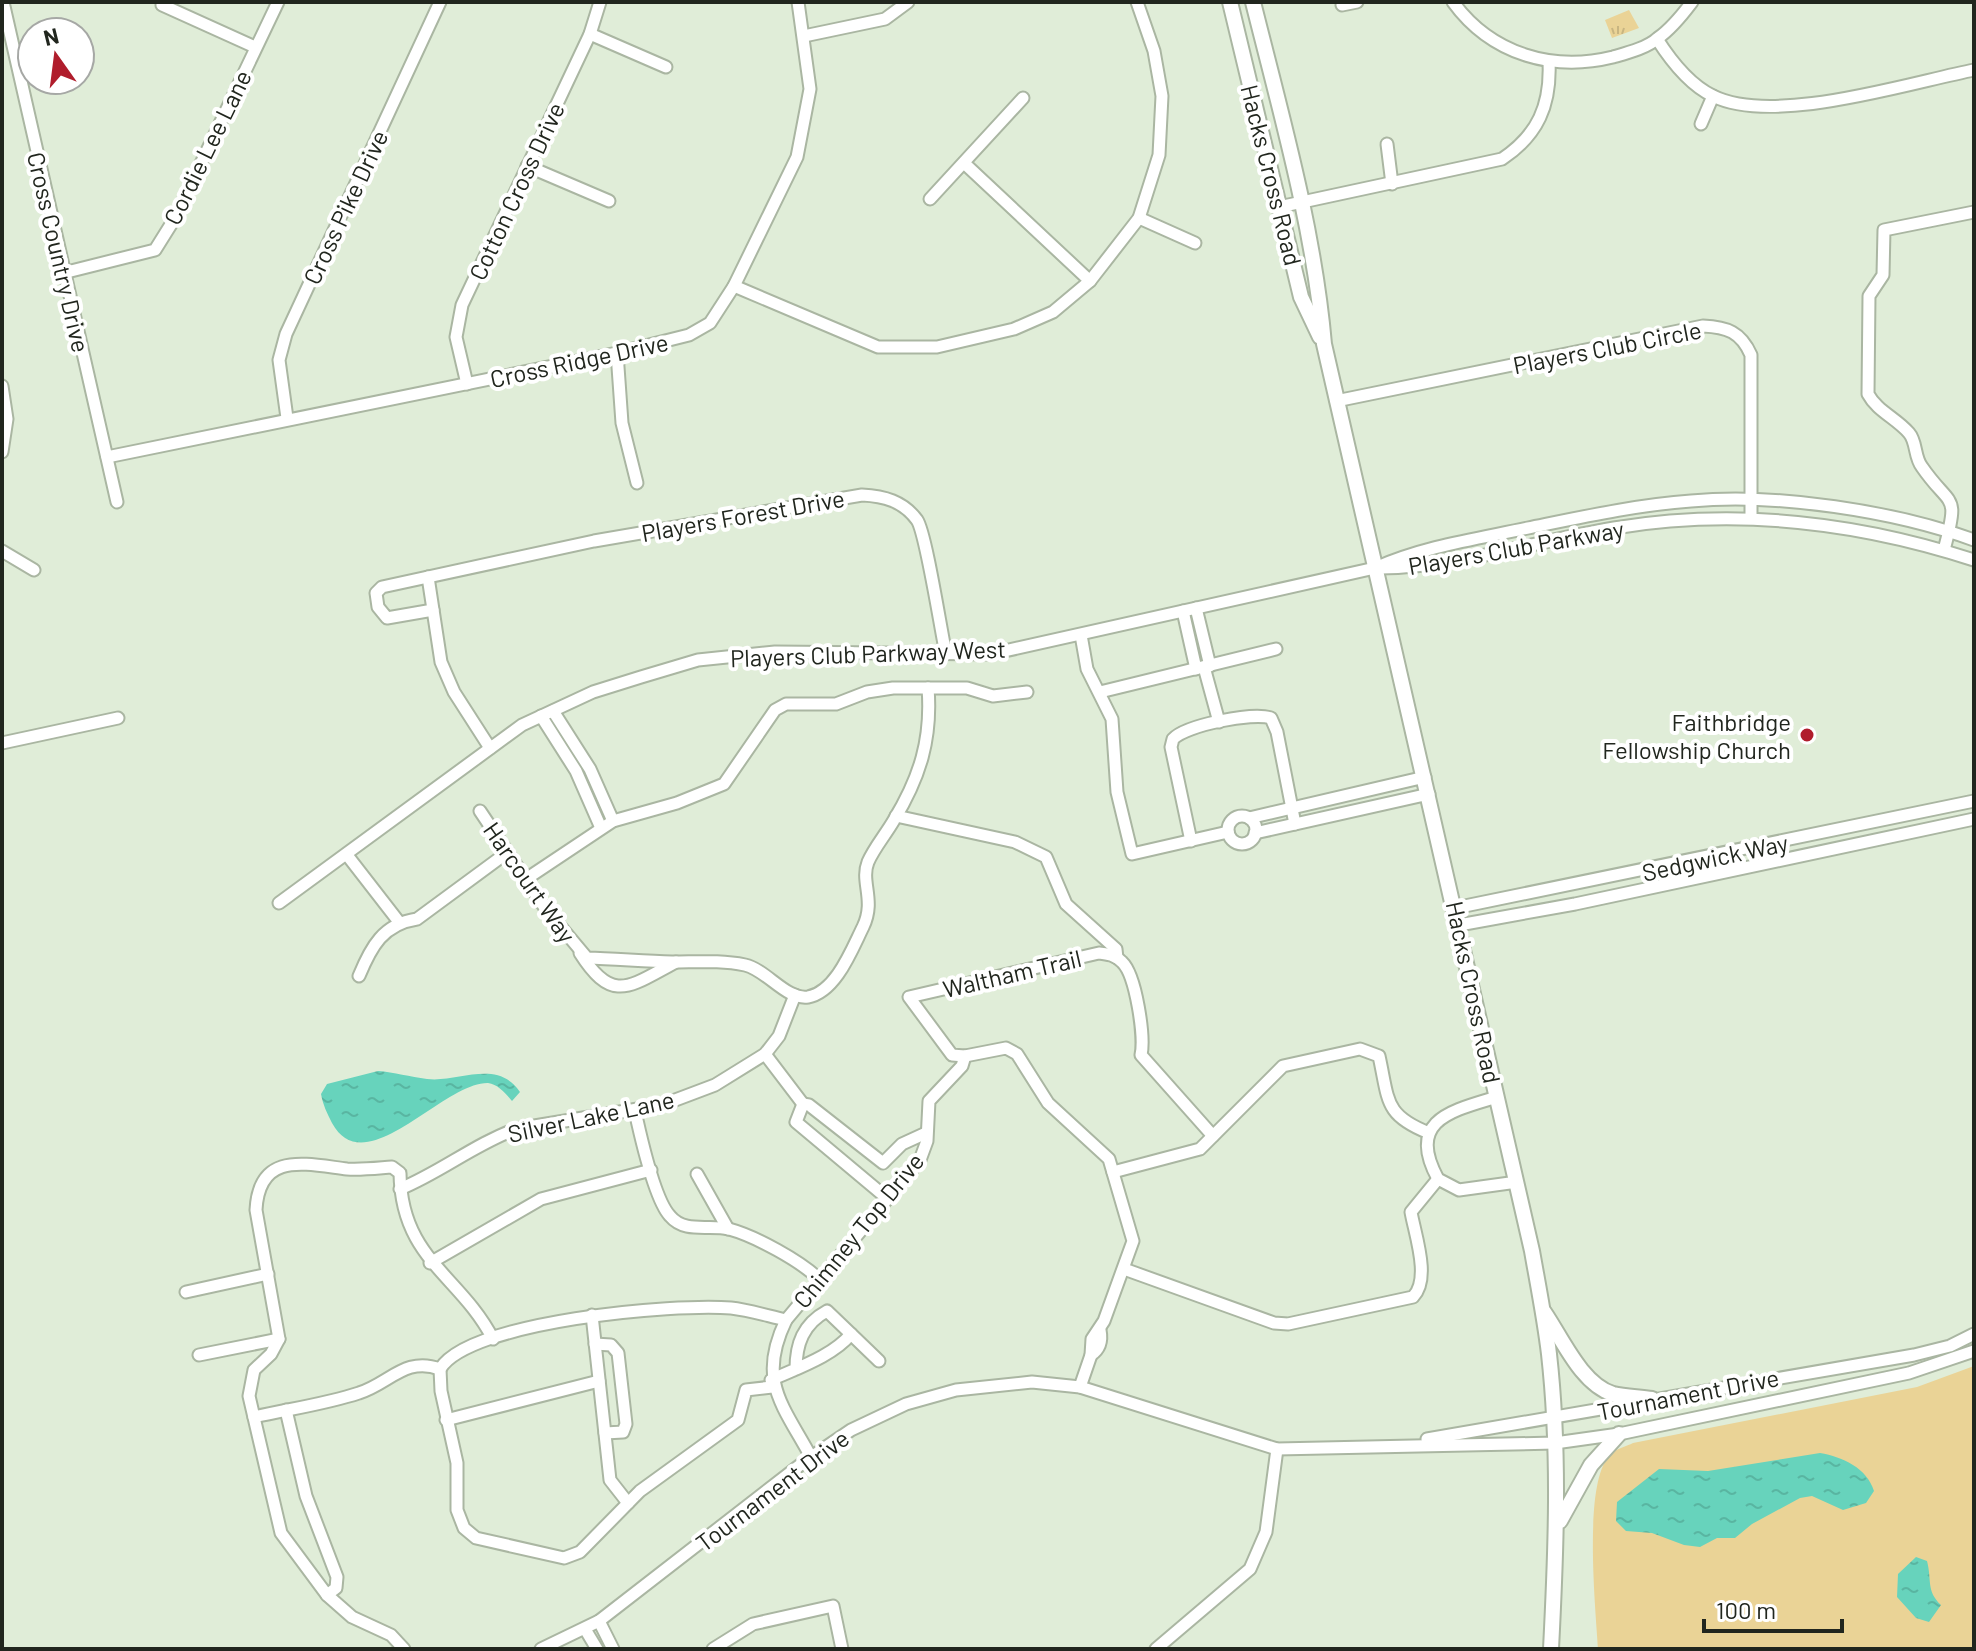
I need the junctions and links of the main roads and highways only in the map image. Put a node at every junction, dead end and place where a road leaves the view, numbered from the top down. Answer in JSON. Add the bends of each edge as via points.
{"nodes":[{"id":1,"x":1230,"y":2,"type":"edge"},
{"id":2,"x":1253,"y":2,"type":"edge"},
{"id":3,"x":1324,"y":344,"type":"junction"},
{"id":4,"x":1542,"y":1308,"type":"junction"},
{"id":5,"x":1652,"y":1399,"type":"road end"},
{"id":6,"x":1619,"y":1434,"type":"road end"},
{"id":7,"x":1557,"y":1529,"type":"junction"},
{"id":8,"x":1551,"y":1649,"type":"edge"}],
"edges":[{"from":1,"to":3,"type":"main road","name":"Hacks Cross Road","via":[[1301,297]]},
{"from":2,"to":3,"type":"main road","name":"Hacks Cross Road","via":[[1301,203]]},
{"from":3,"to":4,"type":"main road","name":"Hacks Cross Road"},
{"from":4,"to":5,"type":"main road","via":[[1597,1386],[1613,1394]]},
{"from":4,"to":7,"type":"main road","name":"Hacks Cross Road","via":[[1554,1419]]},
{"from":6,"to":7,"type":"main road","via":[[1577,1486]]},
{"from":7,"to":8,"type":"main road","name":"Hacks Cross Road"}]}
